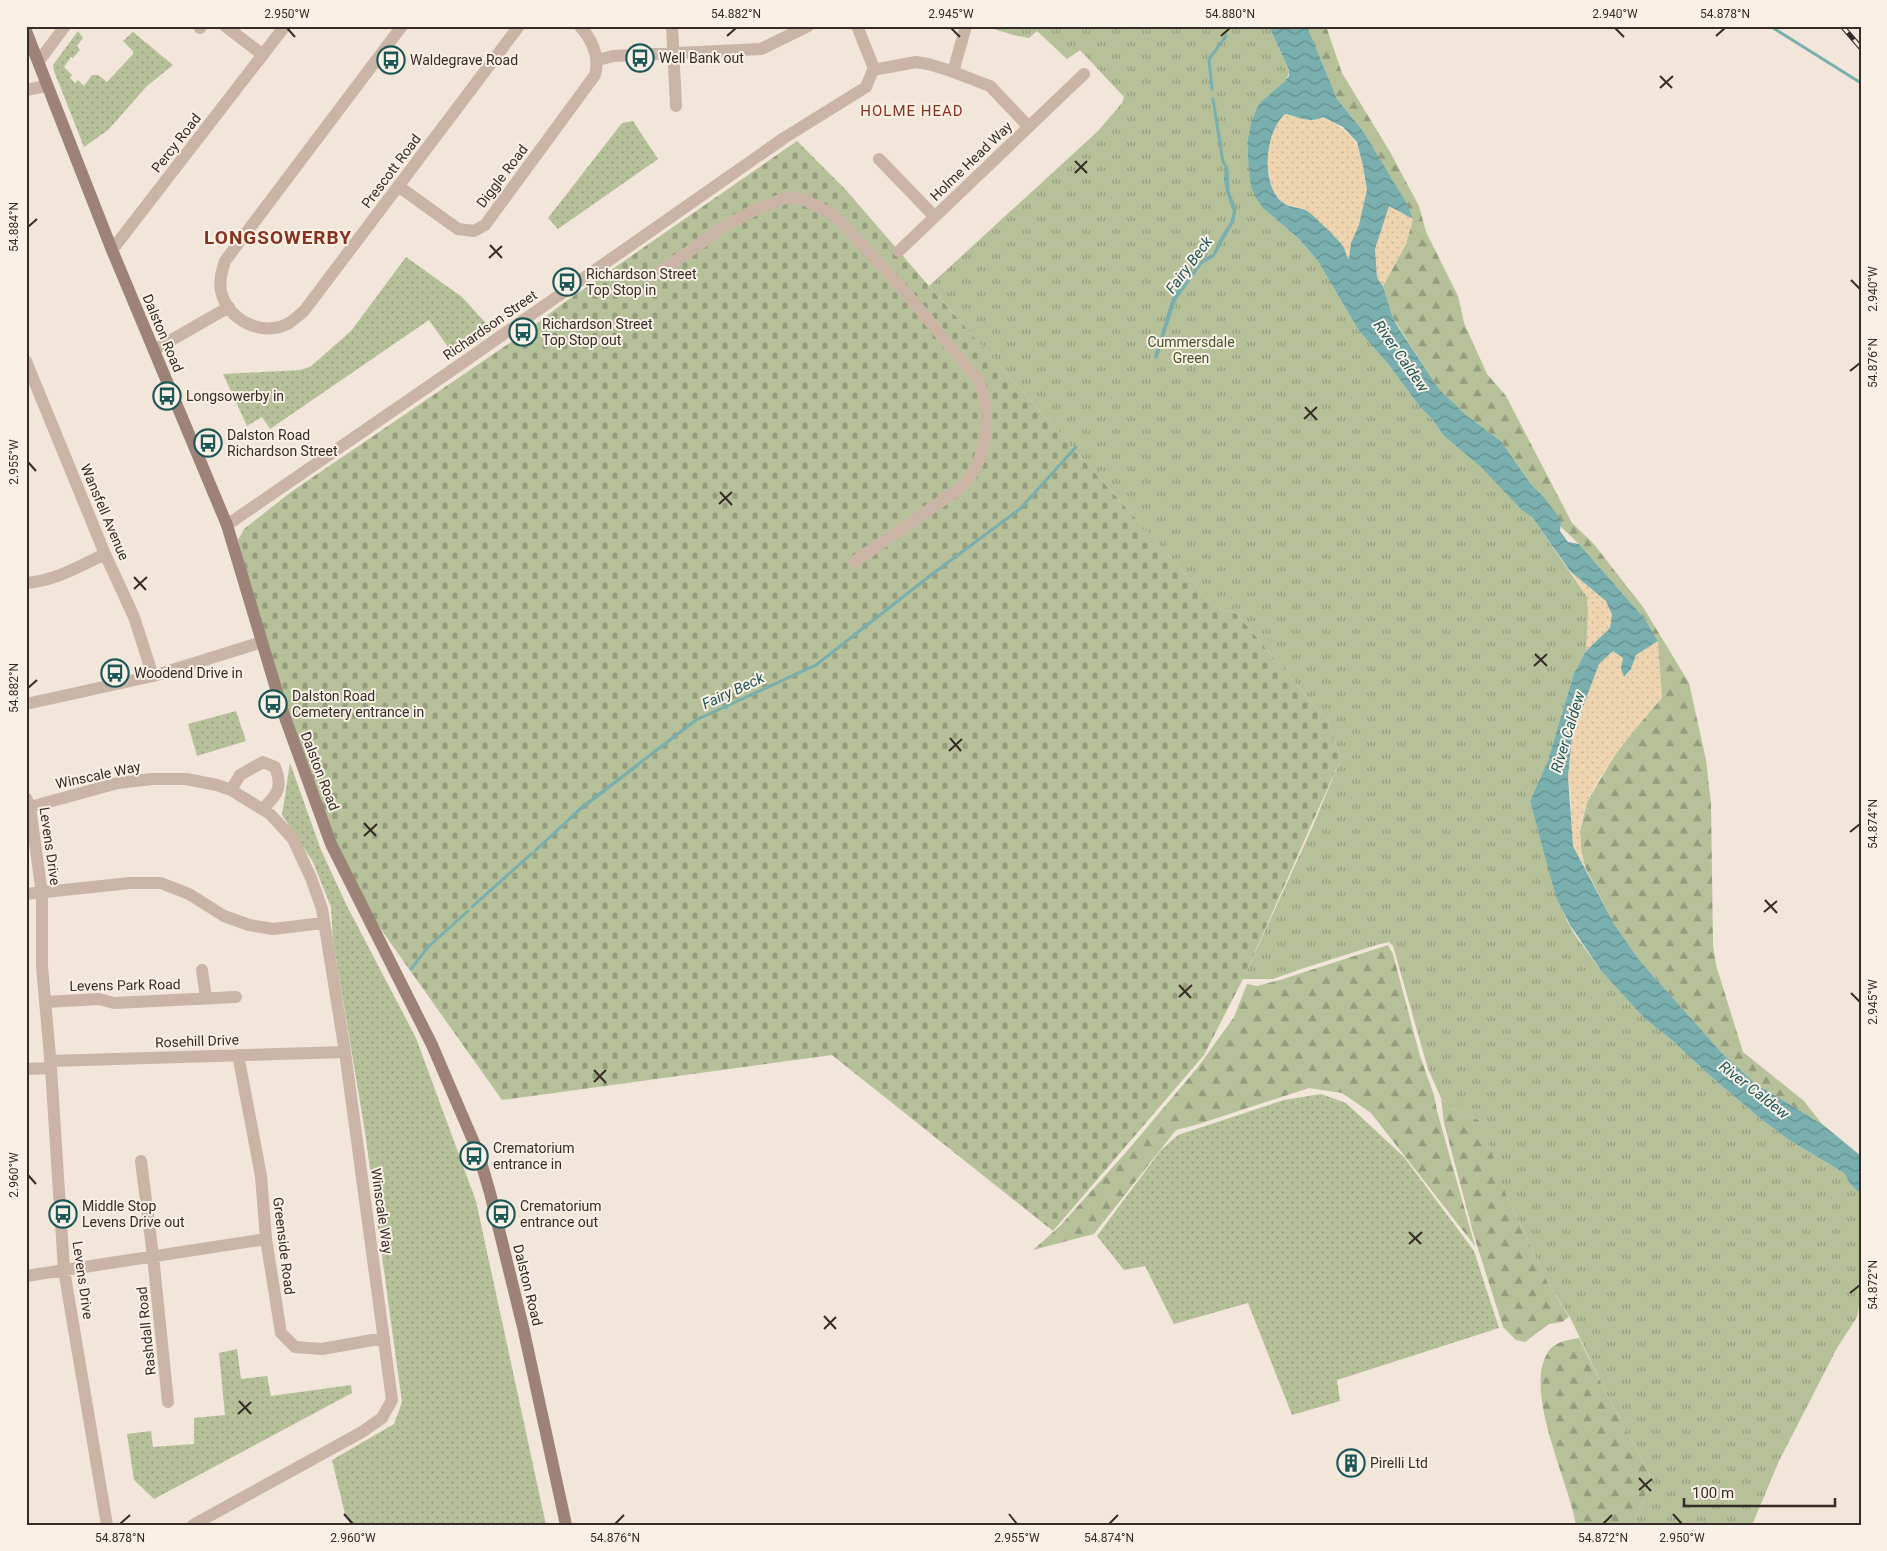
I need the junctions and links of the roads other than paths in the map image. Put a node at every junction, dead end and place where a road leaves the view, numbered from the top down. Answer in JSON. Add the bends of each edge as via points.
{"nodes":[{"id":1,"x":65,"y":26,"type":"edge"},
{"id":2,"x":225,"y":26,"type":"edge"},
{"id":3,"x":285,"y":26,"type":"edge"},
{"id":4,"x":402,"y":26,"type":"edge"},
{"id":5,"x":519,"y":26,"type":"edge"},
{"id":6,"x":580,"y":26,"type":"edge"},
{"id":7,"x":672,"y":26,"type":"edge"},
{"id":8,"x":808,"y":26,"type":"edge"},
{"id":9,"x":857,"y":26,"type":"edge"},
{"id":10,"x":966,"y":26,"type":"edge"},
{"id":11,"x":26,"y":31,"type":"edge"},
{"id":12,"x":672,"y":53,"type":"junction"},
{"id":13,"x":263,"y":55,"type":"junction"},
{"id":14,"x":598,"y":60,"type":"junction"},
{"id":15,"x":39,"y":61,"type":"junction"},
{"id":16,"x":873,"y":70,"type":"junction"},
{"id":17,"x":953,"y":72,"type":"junction"},
{"id":18,"x":1084,"y":74,"type":"dead end"},
{"id":19,"x":46,"y":86,"type":"junction"},
{"id":20,"x":26,"y":90,"type":"edge"},
{"id":21,"x":676,"y":106,"type":"dead end"},
{"id":22,"x":1029,"y":127,"type":"junction"},
{"id":23,"x":879,"y":159,"type":"dead end"},
{"id":24,"x":398,"y":186,"type":"junction"},
{"id":25,"x":935,"y":217,"type":"junction"},
{"id":26,"x":112,"y":250,"type":"junction"},
{"id":27,"x":899,"y":252,"type":"dead end"},
{"id":28,"x":654,"y":276,"type":"dead end"},
{"id":29,"x":228,"y":307,"type":"junction"},
{"id":30,"x":154,"y":350,"type":"junction"},
{"id":31,"x":26,"y":361,"type":"edge"},
{"id":32,"x":226,"y":525,"type":"junction"},
{"id":33,"x":105,"y":554,"type":"junction"},
{"id":34,"x":854,"y":562,"type":"dead end"},
{"id":35,"x":26,"y":583,"type":"edge"},
{"id":36,"x":262,"y":642,"type":"junction"},
{"id":37,"x":153,"y":676,"type":"junction"},
{"id":38,"x":26,"y":704,"type":"edge"},
{"id":39,"x":231,"y":790,"type":"junction"},
{"id":40,"x":28,"y":802,"type":"edge"},
{"id":41,"x":263,"y":809,"type":"junction"},
{"id":42,"x":26,"y":894,"type":"edge"},
{"id":43,"x":42,"y":894,"type":"junction"},
{"id":44,"x":323,"y":924,"type":"junction"},
{"id":45,"x":202,"y":970,"type":"dead end"},
{"id":46,"x":236,"y":997,"type":"dead end"},
{"id":47,"x":206,"y":998,"type":"junction"},
{"id":48,"x":45,"y":1002,"type":"junction"},
{"id":49,"x":345,"y":1052,"type":"junction"},
{"id":50,"x":238,"y":1055,"type":"junction"},
{"id":51,"x":50,"y":1064,"type":"junction"},
{"id":52,"x":26,"y":1069,"type":"edge"},
{"id":53,"x":141,"y":1161,"type":"dead end"},
{"id":54,"x":266,"y":1239,"type":"junction"},
{"id":55,"x":153,"y":1256,"type":"junction"},
{"id":56,"x":64,"y":1270,"type":"junction"},
{"id":57,"x":26,"y":1276,"type":"edge"},
{"id":58,"x":384,"y":1338,"type":"junction"},
{"id":59,"x":168,"y":1402,"type":"dead end"},
{"id":60,"x":202,"y":1523,"type":"edge"},
{"id":61,"x":108,"y":1525,"type":"edge"},
{"id":62,"x":566,"y":1525,"type":"edge"}],
"edges":[{"from":1,"to":15,"type":"street"},
{"from":2,"to":13,"type":"street"},
{"from":3,"to":13,"type":"street","name":"Percy Road"},
{"from":4,"to":29,"type":"street","via":[[229,254],[222,268],[221,283]]},
{"from":5,"to":24,"type":"street","name":"Prescott Road"},
{"from":6,"to":14,"type":"street"},
{"from":7,"to":12,"type":"street"},
{"from":8,"to":12,"type":"street","via":[[762,49]]},
{"from":9,"to":16,"type":"street"},
{"from":10,"to":17,"type":"street"},
{"from":11,"to":15,"type":"main road","name":"Dalston Road"},
{"from":12,"to":14,"type":"street","via":[[613,56]]},
{"from":12,"to":21,"type":"street"},
{"from":13,"to":26,"type":"street","name":"Percy Road"},
{"from":14,"to":24,"type":"street","name":"Diggle Road","via":[[595,75],[485,224],[474,231],[458,229]]},
{"from":15,"to":19,"type":"main road","name":"Dalston Road"},
{"from":16,"to":17,"type":"street","name":"Holme Head Way","via":[[916,62]]},
{"from":16,"to":32,"type":"street","name":"Richardson Street","via":[[866,87],[784,138]]},
{"from":17,"to":22,"type":"street","name":"Holme Head Way","via":[[990,86]]},
{"from":18,"to":22,"type":"street","name":"Holme Head Way"},
{"from":19,"to":20,"type":"street"},
{"from":19,"to":26,"type":"main road","name":"Dalston Road"},
{"from":22,"to":25,"type":"street","name":"Holme Head Way"},
{"from":23,"to":25,"type":"street","name":"Holme Head Way"},
{"from":24,"to":29,"type":"street","name":"Prescott Road","via":[[304,311],[288,324],[269,329],[252,327]]},
{"from":25,"to":27,"type":"street","name":"Holme Head Way"},
{"from":26,"to":30,"type":"main road","name":"Dalston Road"},
{"from":28,"to":34,"type":"street","via":[[728,224],[755,210],[788,197],[805,200],[830,213],[845,226],[979,381],[987,415],[985,435],[981,458],[968,480]]},
{"from":29,"to":30,"type":"street"},
{"from":30,"to":32,"type":"main road","name":"Dalston Road"},
{"from":31,"to":33,"type":"street","name":"Wansfell Avenue"},
{"from":32,"to":36,"type":"main road","name":"Dalston Road"},
{"from":33,"to":35,"type":"street","via":[[57,577]]},
{"from":33,"to":37,"type":"street","name":"Wansfell Avenue","via":[[134,617]]},
{"from":36,"to":37,"type":"street"},
{"from":36,"to":62,"type":"main road","name":"Dalston Road","via":[[291,737],[331,844],[432,1045],[478,1152],[525,1337]]},
{"from":37,"to":38,"type":"street"},
{"from":39,"to":40,"type":"street","name":"Winscale Way","via":[[186,779],[152,779]]},
{"from":39,"to":41,"type":"street","name":"Winscale Way"},
{"from":39,"to":41,"type":"street","via":[[240,775],[263,762],[275,767],[279,788]]},
{"from":40,"to":43,"type":"street","name":"Levens Drive"},
{"from":41,"to":44,"type":"street","name":"Winscale Way","via":[[293,839],[311,878],[322,910]]},
{"from":42,"to":43,"type":"street"},
{"from":43,"to":44,"type":"street","via":[[130,883],[161,883],[189,894],[224,916],[249,925],[273,929]]},
{"from":43,"to":48,"type":"street","name":"Levens Drive"},
{"from":44,"to":49,"type":"street","name":"Winscale Way"},
{"from":45,"to":47,"type":"street"},
{"from":46,"to":47,"type":"street","name":"Levens Park Road"},
{"from":47,"to":48,"type":"street","name":"Levens Park Road","via":[[114,1003],[98,999]]},
{"from":48,"to":51,"type":"street","name":"Levens Drive"},
{"from":49,"to":50,"type":"street","name":"Rosehill Drive"},
{"from":49,"to":58,"type":"street","name":"Winscale Way"},
{"from":50,"to":51,"type":"street","name":"Rosehill Drive"},
{"from":50,"to":54,"type":"street","name":"Greenside Road","via":[[261,1176]]},
{"from":51,"to":52,"type":"street","name":"Rosehill Drive"},
{"from":51,"to":56,"type":"street","name":"Levens Drive"},
{"from":53,"to":55,"type":"street","name":"Rashdall Road"},
{"from":54,"to":55,"type":"street"},
{"from":54,"to":58,"type":"street","name":"Greenside Road","via":[[281,1333],[295,1347],[322,1349]]},
{"from":55,"to":56,"type":"street"},
{"from":55,"to":59,"type":"street","name":"Rashdall Road"},
{"from":56,"to":57,"type":"street"},
{"from":56,"to":61,"type":"street","name":"Levens Drive"},
{"from":58,"to":60,"type":"street","name":"Winscale Way","via":[[392,1400],[382,1418]]}]}
